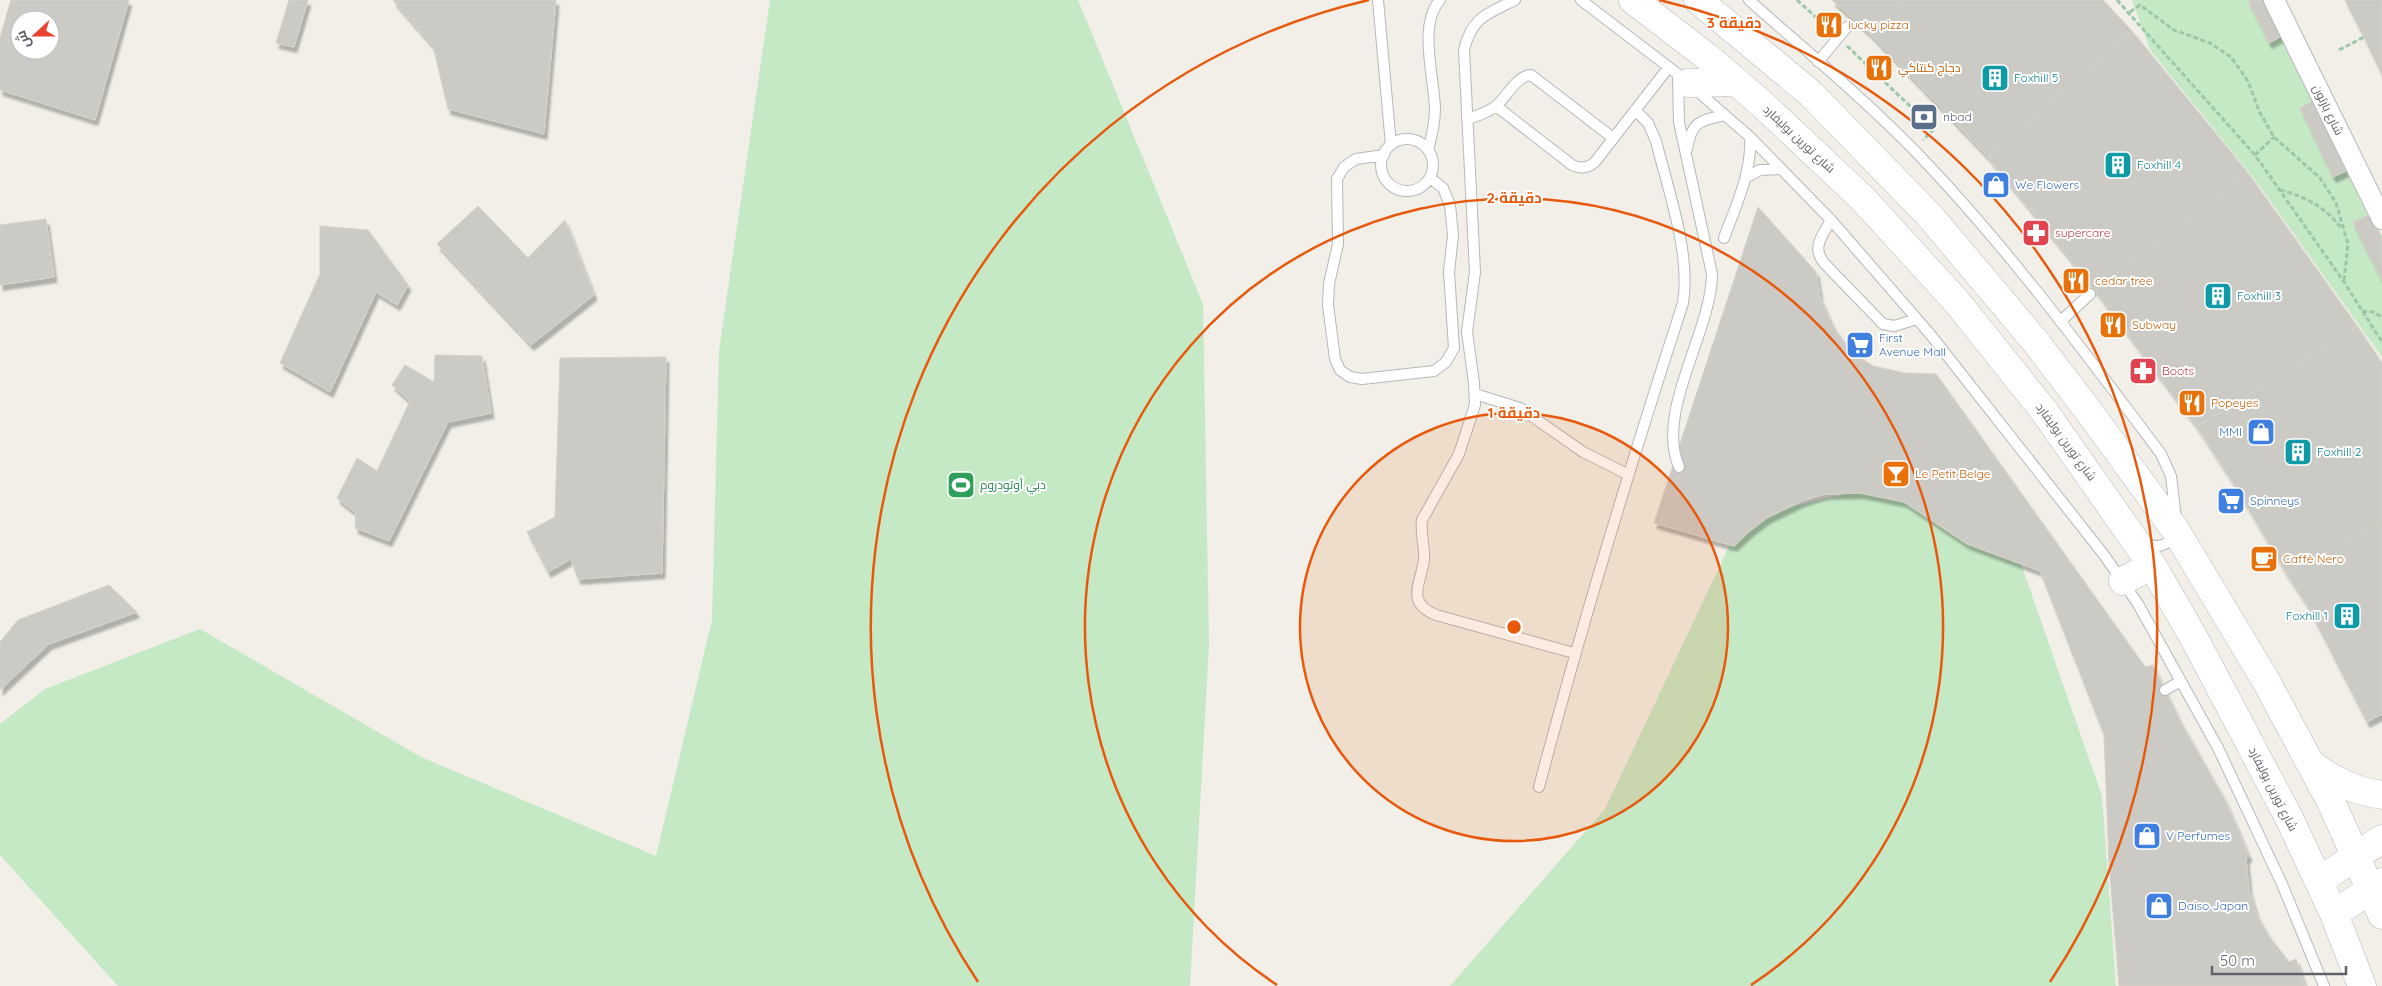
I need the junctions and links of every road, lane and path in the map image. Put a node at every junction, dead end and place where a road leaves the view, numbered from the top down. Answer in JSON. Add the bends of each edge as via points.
{"nodes":[{"id":1,"x":1378,"y":0,"type":"edge"},
{"id":2,"x":1440,"y":0,"type":"edge"},
{"id":3,"x":1515,"y":0,"type":"edge"},
{"id":4,"x":1581,"y":0,"type":"edge"},
{"id":5,"x":1633,"y":0,"type":"edge"},
{"id":6,"x":1698,"y":0,"type":"edge"},
{"id":7,"x":1749,"y":0,"type":"edge"},
{"id":8,"x":1796,"y":0,"type":"edge"},
{"id":9,"x":2117,"y":0,"type":"edge"},
{"id":10,"x":2274,"y":0,"type":"edge"},
{"id":11,"x":2130,"y":12,"type":"junction"},
{"id":12,"x":1848,"y":27,"type":"dead end"},
{"id":13,"x":1839,"y":37,"type":"junction"},
{"id":14,"x":2364,"y":37,"type":"dead end"},
{"id":15,"x":2339,"y":50,"type":"dead end"},
{"id":16,"x":1706,"y":56,"type":"junction"},
{"id":17,"x":1818,"y":62,"type":"junction"},
{"id":18,"x":1678,"y":75,"type":"junction"},
{"id":19,"x":1736,"y":82,"type":"junction"},
{"id":20,"x":1810,"y":93,"type":"junction"},
{"id":21,"x":1496,"y":106,"type":"junction"},
{"id":22,"x":1635,"y":110,"type":"junction"},
{"id":23,"x":1725,"y":115,"type":"junction"},
{"id":24,"x":1467,"y":119,"type":"junction"},
{"id":25,"x":1750,"y":137,"type":"junction"},
{"id":26,"x":2274,"y":137,"type":"junction"},
{"id":27,"x":1613,"y":138,"type":"junction"},
{"id":28,"x":1392,"y":145,"type":"junction"},
{"id":29,"x":1428,"y":150,"type":"junction"},
{"id":30,"x":1913,"y":150,"type":"junction"},
{"id":31,"x":1686,"y":152,"type":"junction"},
{"id":32,"x":1384,"y":155,"type":"junction"},
{"id":33,"x":2255,"y":155,"type":"junction"},
{"id":34,"x":1781,"y":169,"type":"junction"},
{"id":35,"x":1747,"y":177,"type":"junction"},
{"id":36,"x":1430,"y":178,"type":"junction"},
{"id":37,"x":2279,"y":190,"type":"junction"},
{"id":38,"x":2376,"y":194,"type":"edge"},
{"id":39,"x":2382,"y":219,"type":"edge"},
{"id":40,"x":1831,"y":220,"type":"junction"},
{"id":41,"x":2344,"y":232,"type":"junction"},
{"id":42,"x":1724,"y":238,"type":"dead end"},
{"id":43,"x":2344,"y":282,"type":"junction"},
{"id":44,"x":2090,"y":294,"type":"dead end"},
{"id":45,"x":2362,"y":311,"type":"junction"},
{"id":46,"x":2382,"y":317,"type":"edge"},
{"id":47,"x":1917,"y":319,"type":"junction"},
{"id":48,"x":2062,"y":322,"type":"junction"},
{"id":49,"x":2382,"y":342,"type":"edge"},
{"id":50,"x":1475,"y":394,"type":"junction"},
{"id":51,"x":1679,"y":468,"type":"dead end"},
{"id":52,"x":1627,"y":474,"type":"junction"},
{"id":53,"x":2124,"y":525,"type":"junction"},
{"id":54,"x":2176,"y":531,"type":"junction"},
{"id":55,"x":2152,"y":565,"type":"junction"},
{"id":56,"x":2123,"y":581,"type":"junction"},
{"id":57,"x":1574,"y":653,"type":"junction"},
{"id":58,"x":2181,"y":681,"type":"junction"},
{"id":59,"x":2165,"y":690,"type":"dead end"},
{"id":60,"x":2309,"y":763,"type":"junction"},
{"id":61,"x":1539,"y":787,"type":"dead end"},
{"id":62,"x":2382,"y":795,"type":"edge"},
{"id":63,"x":2382,"y":839,"type":"edge"},
{"id":64,"x":2356,"y":856,"type":"junction"},
{"id":65,"x":2319,"y":881,"type":"junction"},
{"id":66,"x":2377,"y":886,"type":"edge"},
{"id":67,"x":2334,"y":914,"type":"junction"},
{"id":68,"x":2382,"y":915,"type":"edge"},
{"id":69,"x":2324,"y":986,"type":"edge"},
{"id":70,"x":2362,"y":986,"type":"edge"}],
"edges":[{"from":1,"to":28,"type":"lane"},
{"from":2,"to":29,"type":"lane","via":[[1428,23],[1435,109]]},
{"from":3,"to":24,"type":"lane","via":[[1480,17],[1467,39],[1463,62]]},
{"from":4,"to":18,"type":"lane"},
{"from":5,"to":16,"type":"main road","name":"شارع تورين بوليفارد"},
{"from":6,"to":20,"type":"main road"},
{"from":7,"to":17,"type":"lane"},
{"from":8,"to":13,"type":"path"},
{"from":9,"to":11,"type":"path"},
{"from":10,"to":38,"type":"street","name":"شارع بارتون"},
{"from":11,"to":26,"type":"path","via":[[2140,5],[2174,30],[2210,43],[2231,57],[2248,81],[2258,111]]},
{"from":11,"to":33,"type":"path"},
{"from":12,"to":13,"type":"lane"},
{"from":13,"to":17,"type":"lane"},
{"from":13,"to":30,"type":"path","via":[[1934,129]]},
{"from":14,"to":15,"type":"path"},
{"from":16,"to":19,"type":"main road","name":"شارع تورين بوليفارد"},
{"from":16,"to":20,"type":"main road","via":[[1727,55],[1737,60],[1798,114],[1808,112]]},
{"from":17,"to":30,"type":"lane"},
{"from":18,"to":19,"type":"main road"},
{"from":18,"to":22,"type":"lane"},
{"from":18,"to":23,"type":"lane"},
{"from":18,"to":31,"type":"lane","via":[[1678,106]]},
{"from":19,"to":53,"type":"main road","name":"شارع تورين بوليفارد","via":[[1863,199],[1926,266],[2044,411]]},
{"from":20,"to":54,"type":"main road","via":[[1929,215],[1974,268],[2054,364]]},
{"from":21,"to":24,"type":"lane"},
{"from":21,"to":27,"type":"lane","via":[[1577,167],[1591,165]]},
{"from":21,"to":27,"type":"lane","via":[[1524,76],[1531,75]]},
{"from":22,"to":27,"type":"lane"},
{"from":22,"to":52,"type":"lane","via":[[1648,123],[1656,141],[1686,275],[1682,303]]},
{"from":23,"to":25,"type":"lane"},
{"from":23,"to":31,"type":"lane","via":[[1694,126]]},
{"from":24,"to":50,"type":"lane","via":[[1476,282],[1467,332]]},
{"from":25,"to":34,"type":"lane"},
{"from":25,"to":35,"type":"lane"},
{"from":26,"to":33,"type":"path"},
{"from":26,"to":41,"type":"path","via":[[2320,178],[2336,203]]},
{"from":28,"to":29,"type":"lane","via":[[1404,139],[1424,145]]},
{"from":28,"to":32,"type":"lane"},
{"from":29,"to":36,"type":"lane","via":[[1433,164]]},
{"from":30,"to":48,"type":"lane","via":[[2009,256]]},
{"from":31,"to":51,"type":"lane","via":[[1710,261],[1712,286],[1674,420],[1672,444]]},
{"from":32,"to":36,"type":"lane","via":[[1384,176],[1393,186],[1413,190]]},
{"from":32,"to":36,"type":"lane","via":[[1365,156],[1350,162],[1337,179],[1338,244],[1328,305],[1335,358],[1340,370],[1350,377],[1362,379],[1434,371],[1446,362],[1454,348],[1449,272],[1453,235],[1450,204],[1443,188]]},
{"from":33,"to":37,"type":"path"},
{"from":34,"to":35,"type":"lane","via":[[1767,168]]},
{"from":34,"to":40,"type":"lane"},
{"from":35,"to":42,"type":"lane"},
{"from":37,"to":41,"type":"path","via":[[2315,202]]},
{"from":37,"to":43,"type":"path"},
{"from":38,"to":39,"type":"street","name":"شارع بارتون"},
{"from":40,"to":47,"type":"lane"},
{"from":40,"to":47,"type":"lane","via":[[1817,248],[1824,263],[1883,324],[1894,326]]},
{"from":41,"to":43,"type":"path","via":[[2348,244]]},
{"from":43,"to":45,"type":"path"},
{"from":44,"to":48,"type":"lane"},
{"from":45,"to":46,"type":"path"},
{"from":45,"to":49,"type":"path"},
{"from":47,"to":56,"type":"lane"},
{"from":48,"to":54,"type":"lane","via":[[2161,454],[2171,476]]},
{"from":50,"to":52,"type":"lane","via":[[1520,408],[1582,452]]},
{"from":50,"to":57,"type":"lane","via":[[1473,415],[1459,454],[1422,520],[1424,558],[1416,587],[1418,601],[1428,612],[1436,615]]},
{"from":52,"to":57,"type":"lane"},
{"from":53,"to":54,"type":"lane","via":[[2156,547],[2169,542]]},
{"from":53,"to":55,"type":"main road","name":"شارع تورين بوليفارد"},
{"from":54,"to":60,"type":"main road","via":[[2266,681]]},
{"from":55,"to":56,"type":"main road"},
{"from":55,"to":65,"type":"main road","name":"شارع تورين بوليفارد","via":[[2290,818]]},
{"from":56,"to":58,"type":"lane"},
{"from":57,"to":61,"type":"lane"},
{"from":58,"to":59,"type":"lane"},
{"from":58,"to":69,"type":"lane","via":[[2255,824]]},
{"from":60,"to":62,"type":"main road","via":[[2339,783]]},
{"from":60,"to":64,"type":"main road"},
{"from":63,"to":64,"type":"main road"},
{"from":64,"to":65,"type":"main road"},
{"from":64,"to":66,"type":"main road"},
{"from":65,"to":67,"type":"main road","name":"شارع تورين بوليفارد"},
{"from":66,"to":67,"type":"main road"},
{"from":66,"to":68,"type":"main road"},
{"from":67,"to":70,"type":"main road","name":"شارع تورين بوليفارد"}]}
